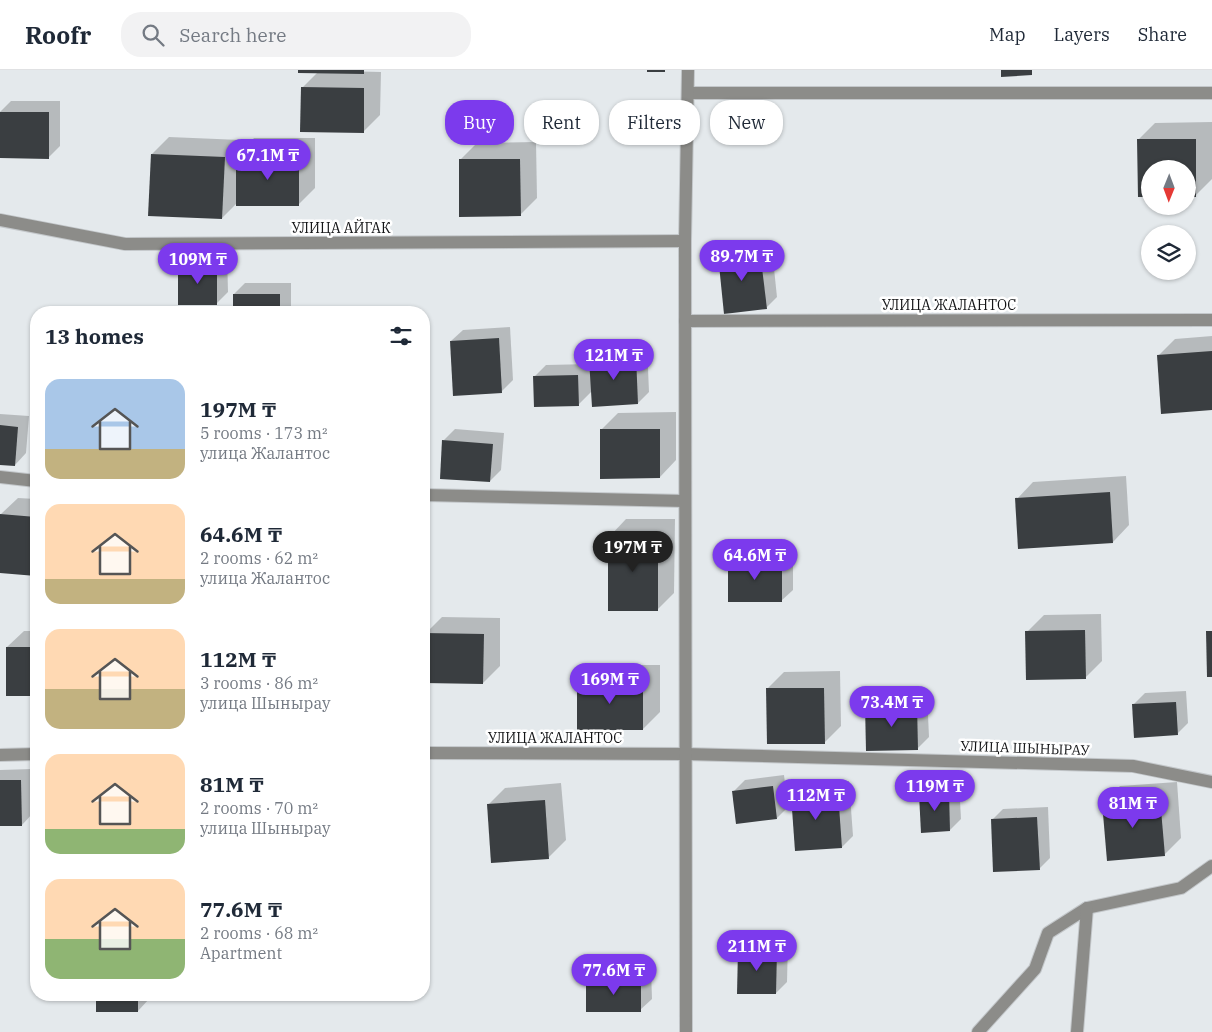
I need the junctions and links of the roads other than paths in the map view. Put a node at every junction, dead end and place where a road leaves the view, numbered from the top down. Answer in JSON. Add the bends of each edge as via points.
{"nodes":[{"id":1,"x":688,"y":70,"type":"edge"},
{"id":2,"x":688,"y":93,"type":"junction"},
{"id":3,"x":1212,"y":93,"type":"edge"},
{"id":4,"x":0,"y":220,"type":"edge"},
{"id":5,"x":685,"y":241,"type":"junction"},
{"id":6,"x":1212,"y":320,"type":"edge"},
{"id":7,"x":685,"y":321,"type":"junction"},
{"id":8,"x":0,"y":477,"type":"edge"},
{"id":9,"x":30,"y":480,"type":"edge"},
{"id":10,"x":430,"y":495,"type":"edge"},
{"id":11,"x":685,"y":501,"type":"junction"},
{"id":12,"x":430,"y":753,"type":"edge"},
{"id":13,"x":0,"y":754,"type":"edge"},
{"id":14,"x":30,"y":754,"type":"edge"},
{"id":15,"x":686,"y":754,"type":"junction"},
{"id":16,"x":1212,"y":782,"type":"edge"},
{"id":17,"x":1212,"y":866,"type":"edge"},
{"id":18,"x":1087,"y":908,"type":"junction"},
{"id":19,"x":686,"y":1032,"type":"edge"},
{"id":20,"x":978,"y":1032,"type":"edge"},
{"id":21,"x":1077,"y":1032,"type":"edge"}],
"edges":[{"from":1,"to":2,"type":"street"},
{"from":2,"to":3,"type":"street"},
{"from":2,"to":5,"type":"street"},
{"from":4,"to":5,"type":"street","name":"УЛИЦА АЙГАК","via":[[125,244]]},
{"from":5,"to":7,"type":"street"},
{"from":6,"to":7,"type":"street","name":"УЛИЦА ЖАЛАНТОС"},
{"from":7,"to":11,"type":"street"},
{"from":8,"to":9,"type":"street"},
{"from":10,"to":11,"type":"street"},
{"from":11,"to":15,"type":"street"},
{"from":12,"to":15,"type":"street","name":"УЛИЦА ЖАЛАНТОС"},
{"from":13,"to":14,"type":"street"},
{"from":15,"to":16,"type":"street","name":"УЛИЦА ШЫНЫРАУ","via":[[1133,766]]},
{"from":15,"to":19,"type":"street"},
{"from":17,"to":18,"type":"street","via":[[1181,888]]},
{"from":18,"to":20,"type":"street","via":[[1048,933],[1035,969]]},
{"from":18,"to":21,"type":"street"}]}
